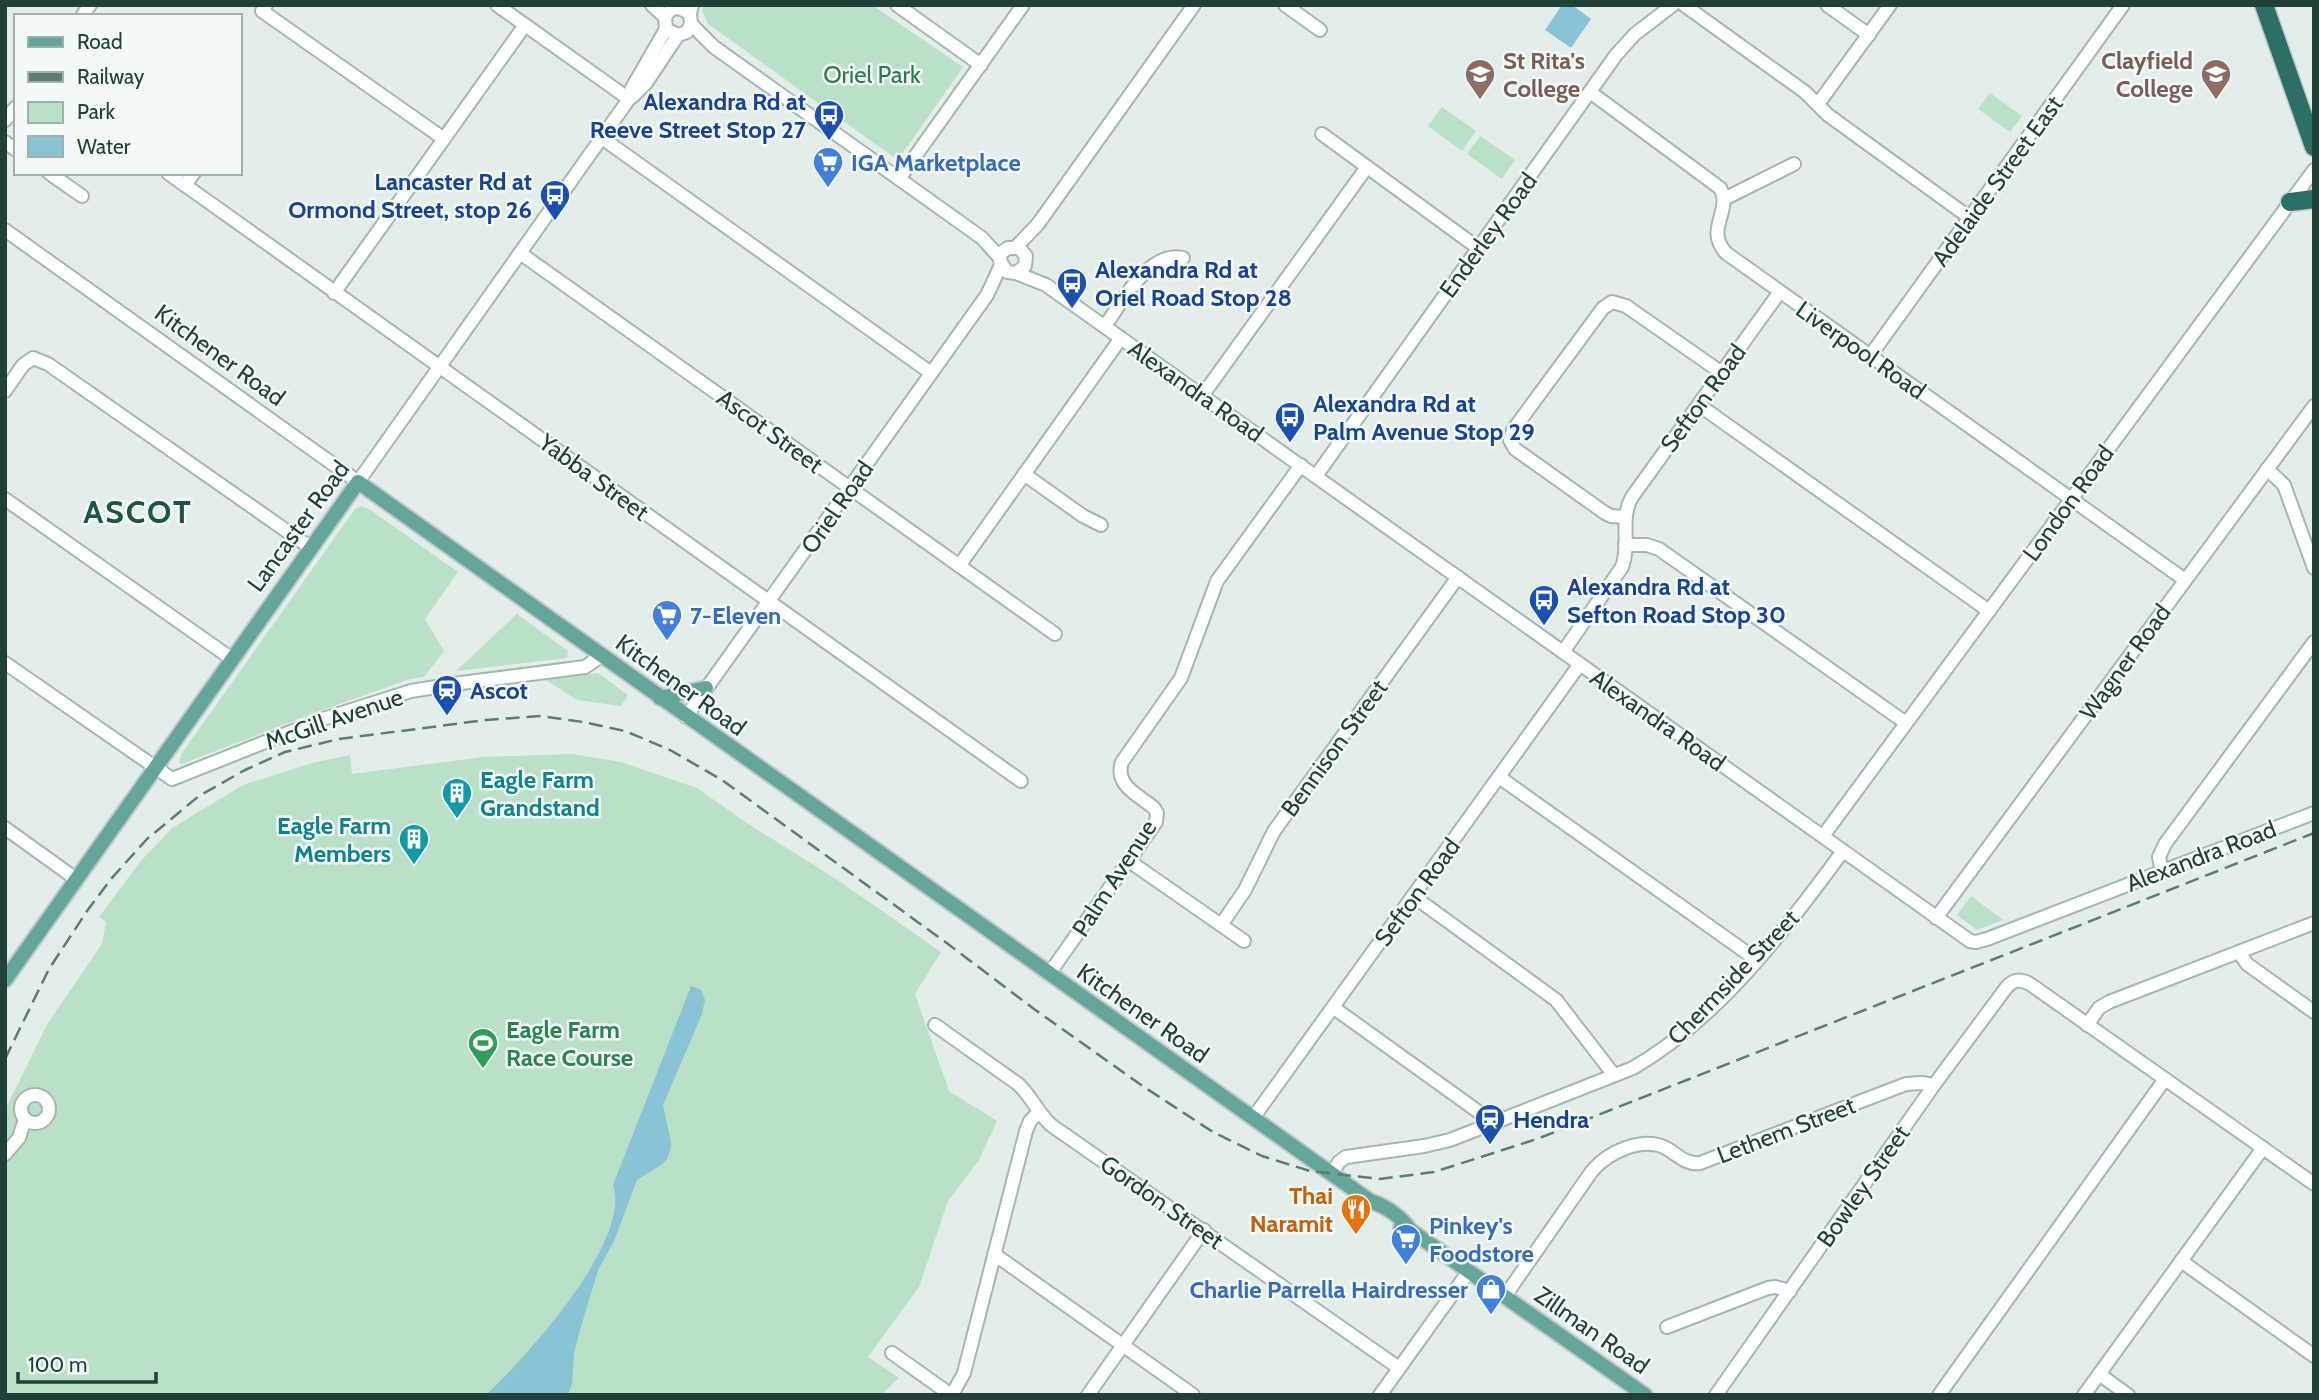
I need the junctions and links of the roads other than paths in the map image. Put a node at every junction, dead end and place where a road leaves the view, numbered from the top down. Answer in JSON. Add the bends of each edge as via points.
{"nodes":[{"id":1,"x":266,"y":5,"type":"edge"},
{"id":2,"x":652,"y":5,"type":"edge"},
{"id":3,"x":897,"y":5,"type":"edge"},
{"id":4,"x":1023,"y":5,"type":"edge"},
{"id":5,"x":1194,"y":5,"type":"edge"},
{"id":6,"x":1285,"y":5,"type":"edge"},
{"id":7,"x":1673,"y":5,"type":"edge"},
{"id":8,"x":1684,"y":5,"type":"edge"},
{"id":9,"x":1827,"y":5,"type":"edge"},
{"id":10,"x":1890,"y":5,"type":"edge"},
{"id":11,"x":2123,"y":5,"type":"edge"},
{"id":12,"x":2264,"y":5,"type":"edge"},
{"id":13,"x":503,"y":7,"type":"edge"},
{"id":14,"x":678,"y":17,"type":"edge"},
{"id":15,"x":525,"y":24,"type":"junction"},
{"id":16,"x":1320,"y":30,"type":"dead end"},
{"id":17,"x":1869,"y":35,"type":"junction"},
{"id":18,"x":981,"y":65,"type":"junction"},
{"id":19,"x":1590,"y":92,"type":"junction"},
{"id":20,"x":629,"y":99,"type":"junction"},
{"id":21,"x":1818,"y":104,"type":"junction"},
{"id":22,"x":1322,"y":134,"type":"dead end"},
{"id":23,"x":602,"y":138,"type":"junction"},
{"id":24,"x":444,"y":139,"type":"junction"},
{"id":25,"x":2314,"y":147,"type":"edge"},
{"id":26,"x":1794,"y":164,"type":"dead end"},
{"id":27,"x":1367,"y":167,"type":"junction"},
{"id":28,"x":2314,"y":170,"type":"edge"},
{"id":29,"x":52,"y":175,"type":"edge"},
{"id":30,"x":171,"y":175,"type":"edge"},
{"id":31,"x":192,"y":175,"type":"edge"},
{"id":32,"x":899,"y":179,"type":"junction"},
{"id":33,"x":185,"y":185,"type":"junction"},
{"id":34,"x":82,"y":196,"type":"dead end"},
{"id":35,"x":2314,"y":199,"type":"edge"},
{"id":36,"x":1724,"y":200,"type":"junction"},
{"id":37,"x":2290,"y":202,"type":"junction"},
{"id":38,"x":1970,"y":218,"type":"junction"},
{"id":39,"x":1038,"y":224,"type":"junction"},
{"id":40,"x":5,"y":230,"type":"edge"},
{"id":41,"x":1478,"y":248,"type":"junction"},
{"id":42,"x":520,"y":253,"type":"junction"},
{"id":43,"x":1183,"y":258,"type":"dead end"},
{"id":44,"x":1026,"y":259,"type":"junction"},
{"id":45,"x":1009,"y":260,"type":"junction"},
{"id":46,"x":1046,"y":285,"type":"junction"},
{"id":47,"x":334,"y":293,"type":"junction"},
{"id":48,"x":1779,"y":293,"type":"junction"},
{"id":49,"x":1105,"y":326,"type":"junction"},
{"id":50,"x":1121,"y":338,"type":"junction"},
{"id":51,"x":1870,"y":356,"type":"junction"},
{"id":52,"x":439,"y":367,"type":"junction"},
{"id":53,"x":931,"y":373,"type":"junction"},
{"id":54,"x":1722,"y":373,"type":"junction"},
{"id":55,"x":5,"y":391,"type":"edge"},
{"id":56,"x":1202,"y":396,"type":"junction"},
{"id":57,"x":1699,"y":405,"type":"junction"},
{"id":58,"x":2314,"y":406,"type":"edge"},
{"id":59,"x":1301,"y":466,"type":"junction"},
{"id":60,"x":2267,"y":469,"type":"junction"},
{"id":61,"x":1024,"y":474,"type":"junction"},
{"id":62,"x":1316,"y":476,"type":"junction"},
{"id":63,"x":358,"y":482,"type":"junction"},
{"id":64,"x":850,"y":488,"type":"junction"},
{"id":65,"x":5,"y":499,"type":"edge"},
{"id":66,"x":2071,"y":499,"type":"junction"},
{"id":67,"x":1624,"y":517,"type":"junction"},
{"id":68,"x":1101,"y":524,"type":"dead end"},
{"id":69,"x":1625,"y":545,"type":"junction"},
{"id":70,"x":311,"y":548,"type":"junction"},
{"id":71,"x":959,"y":566,"type":"junction"},
{"id":72,"x":2314,"y":568,"type":"edge"},
{"id":73,"x":1458,"y":577,"type":"junction"},
{"id":74,"x":2185,"y":580,"type":"junction"},
{"id":75,"x":769,"y":602,"type":"junction"},
{"id":76,"x":1989,"y":611,"type":"junction"},
{"id":77,"x":1055,"y":634,"type":"dead end"},
{"id":78,"x":2314,"y":642,"type":"edge"},
{"id":79,"x":1563,"y":652,"type":"junction"},
{"id":80,"x":601,"y":656,"type":"junction"},
{"id":81,"x":232,"y":659,"type":"junction"},
{"id":82,"x":5,"y":663,"type":"edge"},
{"id":83,"x":1580,"y":664,"type":"junction"},
{"id":84,"x":706,"y":688,"type":"junction"},
{"id":85,"x":660,"y":698,"type":"junction"},
{"id":86,"x":686,"y":717,"type":"junction"},
{"id":87,"x":1906,"y":723,"type":"junction"},
{"id":88,"x":154,"y":768,"type":"junction"},
{"id":89,"x":1499,"y":777,"type":"junction"},
{"id":90,"x":1021,"y":781,"type":"dead end"},
{"id":91,"x":2314,"y":813,"type":"edge"},
{"id":92,"x":5,"y":828,"type":"edge"},
{"id":93,"x":1823,"y":836,"type":"junction"},
{"id":94,"x":1843,"y":851,"type":"junction"},
{"id":95,"x":1129,"y":861,"type":"junction"},
{"id":96,"x":2162,"y":872,"type":"junction"},
{"id":97,"x":76,"y":879,"type":"junction"},
{"id":98,"x":1413,"y":896,"type":"junction"},
{"id":99,"x":1936,"y":918,"type":"junction"},
{"id":100,"x":2314,"y":923,"type":"edge"},
{"id":101,"x":1221,"y":925,"type":"junction"},
{"id":102,"x":1244,"y":942,"type":"dead end"},
{"id":103,"x":2239,"y":952,"type":"junction"},
{"id":104,"x":1757,"y":960,"type":"junction"},
{"id":105,"x":1049,"y":975,"type":"junction"},
{"id":106,"x":5,"y":980,"type":"edge"},
{"id":107,"x":1334,"y":1008,"type":"junction"},
{"id":108,"x":2314,"y":1012,"type":"edge"},
{"id":109,"x":935,"y":1025,"type":"dead end"},
{"id":110,"x":2088,"y":1025,"type":"junction"},
{"id":111,"x":1614,"y":1076,"type":"junction"},
{"id":112,"x":2165,"y":1079,"type":"junction"},
{"id":113,"x":1934,"y":1085,"type":"junction"},
{"id":114,"x":1039,"y":1112,"type":"junction"},
{"id":115,"x":1253,"y":1118,"type":"junction"},
{"id":116,"x":31,"y":1121,"type":"dead end"},
{"id":117,"x":1494,"y":1123,"type":"junction"},
{"id":118,"x":2263,"y":1148,"type":"junction"},
{"id":119,"x":5,"y":1154,"type":"edge"},
{"id":120,"x":1332,"y":1174,"type":"junction"},
{"id":121,"x":2314,"y":1184,"type":"edge"},
{"id":122,"x":1204,"y":1230,"type":"junction"},
{"id":123,"x":993,"y":1254,"type":"junction"},
{"id":124,"x":2181,"y":1261,"type":"junction"},
{"id":125,"x":1469,"y":1271,"type":"junction"},
{"id":126,"x":1790,"y":1291,"type":"junction"},
{"id":127,"x":1505,"y":1296,"type":"junction"},
{"id":128,"x":1667,"y":1327,"type":"dead end"},
{"id":129,"x":1123,"y":1345,"type":"junction"},
{"id":130,"x":892,"y":1353,"type":"dead end"},
{"id":131,"x":2314,"y":1356,"type":"edge"},
{"id":132,"x":1399,"y":1368,"type":"junction"},
{"id":133,"x":2099,"y":1374,"type":"junction"},
{"id":134,"x":952,"y":1395,"type":"edge"},
{"id":135,"x":1088,"y":1395,"type":"edge"},
{"id":136,"x":1194,"y":1395,"type":"edge"},
{"id":137,"x":1380,"y":1395,"type":"edge"},
{"id":138,"x":1645,"y":1395,"type":"edge"},
{"id":139,"x":1716,"y":1395,"type":"edge"},
{"id":140,"x":1939,"y":1395,"type":"edge"},
{"id":141,"x":2084,"y":1395,"type":"edge"},
{"id":142,"x":2128,"y":1395,"type":"edge"}],
"edges":[{"from":1,"to":24,"type":"street","via":[[262,11]]},
{"from":2,"to":14,"type":"street","name":"Alexandra Road"},
{"from":3,"to":18,"type":"street"},
{"from":4,"to":18,"type":"street"},
{"from":5,"to":39,"type":"street","name":"Oriel Road"},
{"from":6,"to":16,"type":"street"},
{"from":7,"to":19,"type":"street","name":"Enderley Road","via":[[1626,43]]},
{"from":8,"to":21,"type":"street"},
{"from":9,"to":17,"type":"street"},
{"from":10,"to":17,"type":"street"},
{"from":11,"to":38,"type":"street","name":"Adelaide Street East"},
{"from":12,"to":25,"type":"highway"},
{"from":13,"to":15,"type":"street"},
{"from":14,"to":20,"type":"street","name":"Lancaster Road"},
{"from":14,"to":32,"type":"street","name":"Alexandra Road"},
{"from":15,"to":20,"type":"street"},
{"from":15,"to":24,"type":"street"},
{"from":17,"to":21,"type":"street"},
{"from":18,"to":32,"type":"street"},
{"from":19,"to":36,"type":"street","via":[[1714,183]]},
{"from":19,"to":41,"type":"street","name":"Enderley Road"},
{"from":20,"to":23,"type":"street","name":"Lancaster Road"},
{"from":21,"to":38,"type":"street"},
{"from":22,"to":27,"type":"street"},
{"from":23,"to":42,"type":"street","name":"Lancaster Road"},
{"from":23,"to":53,"type":"street"},
{"from":24,"to":47,"type":"street"},
{"from":26,"to":36,"type":"street"},
{"from":27,"to":41,"type":"street"},
{"from":27,"to":56,"type":"street"},
{"from":28,"to":37,"type":"street","name":"London Road"},
{"from":29,"to":34,"type":"street"},
{"from":30,"to":33,"type":"street","name":"Yabba Street"},
{"from":31,"to":33,"type":"street"},
{"from":32,"to":45,"type":"street","name":"Alexandra Road"},
{"from":33,"to":47,"type":"street","name":"Yabba Street"},
{"from":35,"to":37,"type":"highway"},
{"from":36,"to":48,"type":"street","name":"Liverpool Road","via":[[1716,230],[1720,247]]},
{"from":37,"to":66,"type":"street","name":"London Road"},
{"from":38,"to":51,"type":"street","name":"Adelaide Street East"},
{"from":39,"to":44,"type":"street","name":"Oriel Road"},
{"from":39,"to":45,"type":"street","name":"Oriel Road"},
{"from":40,"to":63,"type":"street","name":"Kitchener Road"},
{"from":41,"to":62,"type":"street","name":"Enderley Road"},
{"from":42,"to":52,"type":"street","name":"Lancaster Road"},
{"from":42,"to":64,"type":"street","name":"Ascot Street"},
{"from":43,"to":49,"type":"street","via":[[1172,257],[1145,270]]},
{"from":44,"to":45,"type":"street","name":"Alexandra Road","via":[[1022,250]]},
{"from":44,"to":45,"type":"street","via":[[1023,269]]},
{"from":44,"to":46,"type":"street","name":"Alexandra Road"},
{"from":45,"to":46,"type":"street","name":"Alexandra Road"},
{"from":45,"to":53,"type":"street","name":"Oriel Road"},
{"from":46,"to":49,"type":"street","name":"Alexandra Road"},
{"from":47,"to":52,"type":"street","name":"Yabba Street"},
{"from":48,"to":51,"type":"street","name":"Liverpool Road"},
{"from":48,"to":54,"type":"street","name":"Sefton Road"},
{"from":49,"to":50,"type":"street","name":"Alexandra Road"},
{"from":50,"to":56,"type":"street","name":"Alexandra Road"},
{"from":50,"to":61,"type":"street"},
{"from":51,"to":66,"type":"street","name":"Liverpool Road"},
{"from":52,"to":63,"type":"street","name":"Lancaster Road"},
{"from":52,"to":75,"type":"street","name":"Yabba Street"},
{"from":53,"to":64,"type":"street","name":"Oriel Road"},
{"from":54,"to":57,"type":"street","name":"Sefton Road"},
{"from":54,"to":67,"type":"street","via":[[1626,306],[1612,302],[1513,430],[1510,440],[1515,449],[1605,513]]},
{"from":55,"to":70,"type":"street","via":[[23,365],[33,358],[41,360]]},
{"from":56,"to":59,"type":"street","name":"Alexandra Road"},
{"from":57,"to":67,"type":"street","name":"Sefton Road","via":[[1632,497]]},
{"from":57,"to":76,"type":"street"},
{"from":58,"to":60,"type":"street","name":"Wagner Road"},
{"from":59,"to":62,"type":"street","name":"Alexandra Road"},
{"from":59,"to":95,"type":"street","name":"Palm Avenue","via":[[1217,581],[1181,678],[1122,762],[1123,783],[1157,813]]},
{"from":60,"to":72,"type":"street","via":[[2284,485]]},
{"from":60,"to":74,"type":"street","name":"Wagner Road"},
{"from":61,"to":68,"type":"street"},
{"from":61,"to":71,"type":"street"},
{"from":62,"to":73,"type":"street","name":"Alexandra Road"},
{"from":63,"to":70,"type":"main road","name":"Lancaster Road"},
{"from":63,"to":80,"type":"main road","name":"Kitchener Road"},
{"from":64,"to":71,"type":"street","name":"Ascot Street"},
{"from":64,"to":75,"type":"street","name":"Oriel Road"},
{"from":65,"to":81,"type":"street"},
{"from":66,"to":74,"type":"street","name":"Liverpool Road"},
{"from":66,"to":76,"type":"street","name":"London Road"},
{"from":67,"to":69,"type":"street","name":"Sefton Road"},
{"from":69,"to":79,"type":"street","name":"Sefton Road","via":[[1622,567]]},
{"from":69,"to":87,"type":"street","via":[[1659,549]]},
{"from":70,"to":81,"type":"main road","name":"Lancaster Road"},
{"from":71,"to":77,"type":"street","name":"Ascot Street"},
{"from":73,"to":79,"type":"street","name":"Alexandra Road"},
{"from":73,"to":101,"type":"street","name":"Bennison Street","via":[[1274,831],[1245,890]]},
{"from":74,"to":99,"type":"street","name":"Wagner Road"},
{"from":75,"to":84,"type":"street","name":"Oriel Road"},
{"from":75,"to":90,"type":"street","name":"Yabba Street"},
{"from":76,"to":87,"type":"street","name":"London Road"},
{"from":78,"to":96,"type":"street","via":[[2165,844],[2159,857]]},
{"from":79,"to":83,"type":"street","name":"Alexandra Road"},
{"from":80,"to":85,"type":"main road","name":"Kitchener Road"},
{"from":80,"to":88,"type":"street","name":"McGill Avenue","via":[[585,667],[411,691],[323,719],[172,779]]},
{"from":81,"to":88,"type":"main road","name":"Lancaster Road"},
{"from":82,"to":88,"type":"street","name":"McGill Avenue"},
{"from":83,"to":89,"type":"street","name":"Sefton Road"},
{"from":83,"to":93,"type":"street","name":"Alexandra Road"},
{"from":84,"to":85,"type":"main road"},
{"from":84,"to":86,"type":"street","name":"Oriel Road"},
{"from":85,"to":86,"type":"main road","name":"Kitchener Road"},
{"from":86,"to":105,"type":"main road","name":"Kitchener Road"},
{"from":87,"to":93,"type":"street","name":"London Road"},
{"from":88,"to":97,"type":"main road","name":"Lancaster Road"},
{"from":89,"to":98,"type":"street","name":"Sefton Road"},
{"from":89,"to":104,"type":"street"},
{"from":91,"to":96,"type":"street","name":"Alexandra Road"},
{"from":92,"to":97,"type":"street"},
{"from":93,"to":94,"type":"street","name":"Alexandra Road"},
{"from":94,"to":99,"type":"street","name":"Alexandra Road"},
{"from":94,"to":104,"type":"street","name":"Chermside Street"},
{"from":95,"to":101,"type":"street"},
{"from":95,"to":105,"type":"street","name":"Palm Avenue"},
{"from":96,"to":99,"type":"street","name":"Alexandra Road","via":[[1976,942]]},
{"from":97,"to":106,"type":"main road","name":"Lancaster Road"},
{"from":98,"to":107,"type":"street","name":"Sefton Road"},
{"from":98,"to":111,"type":"street","via":[[1556,1000]]},
{"from":100,"to":103,"type":"street"},
{"from":101,"to":102,"type":"street"},
{"from":103,"to":108,"type":"street","via":[[2247,964]]},
{"from":103,"to":110,"type":"street","via":[[2109,1002]]},
{"from":104,"to":111,"type":"street","name":"Chermside Street","via":[[1677,1038]]},
{"from":105,"to":115,"type":"main road","name":"Kitchener Road"},
{"from":107,"to":115,"type":"street","name":"Sefton Road"},
{"from":107,"to":117,"type":"street"},
{"from":109,"to":114,"type":"street","name":"Gordon Street","via":[[1018,1084]]},
{"from":110,"to":112,"type":"street"},
{"from":110,"to":113,"type":"street","name":"Bowley Street","via":[[2030,984],[2015,980]]},
{"from":111,"to":117,"type":"street","name":"Chermside Street"},
{"from":112,"to":118,"type":"street"},
{"from":112,"to":140,"type":"street"},
{"from":113,"to":126,"type":"street","name":"Bowley Street"},
{"from":113,"to":127,"type":"street","name":"Lethem Street","via":[[1906,1084],[1700,1163],[1689,1163],[1650,1143],[1613,1154],[1592,1171]]},
{"from":114,"to":122,"type":"street","name":"Gordon Street","via":[[1051,1125]]},
{"from":114,"to":123,"type":"street","via":[[1026,1131]]},
{"from":115,"to":120,"type":"main road","name":"Kitchener Road"},
{"from":116,"to":119,"type":"street"},
{"from":117,"to":120,"type":"street","name":"Chermside Street","via":[[1438,1144],[1346,1157]]},
{"from":118,"to":121,"type":"street"},
{"from":118,"to":124,"type":"street"},
{"from":120,"to":125,"type":"main road","name":"Zillman Road","via":[[1399,1227]]},
{"from":122,"to":129,"type":"street"},
{"from":122,"to":132,"type":"street","name":"Gordon Street"},
{"from":123,"to":129,"type":"street"},
{"from":123,"to":134,"type":"street","via":[[964,1373]]},
{"from":124,"to":131,"type":"street"},
{"from":124,"to":133,"type":"street"},
{"from":125,"to":127,"type":"main road","name":"Zillman Road"},
{"from":125,"to":132,"type":"street"},
{"from":126,"to":128,"type":"street","via":[[1768,1288]]},
{"from":126,"to":139,"type":"street","name":"Bowley Street"},
{"from":127,"to":138,"type":"main road","name":"Zillman Road"},
{"from":129,"to":135,"type":"street"},
{"from":129,"to":136,"type":"street"},
{"from":130,"to":134,"type":"street"},
{"from":132,"to":137,"type":"street"},
{"from":133,"to":141,"type":"street"},
{"from":133,"to":142,"type":"street"}]}
